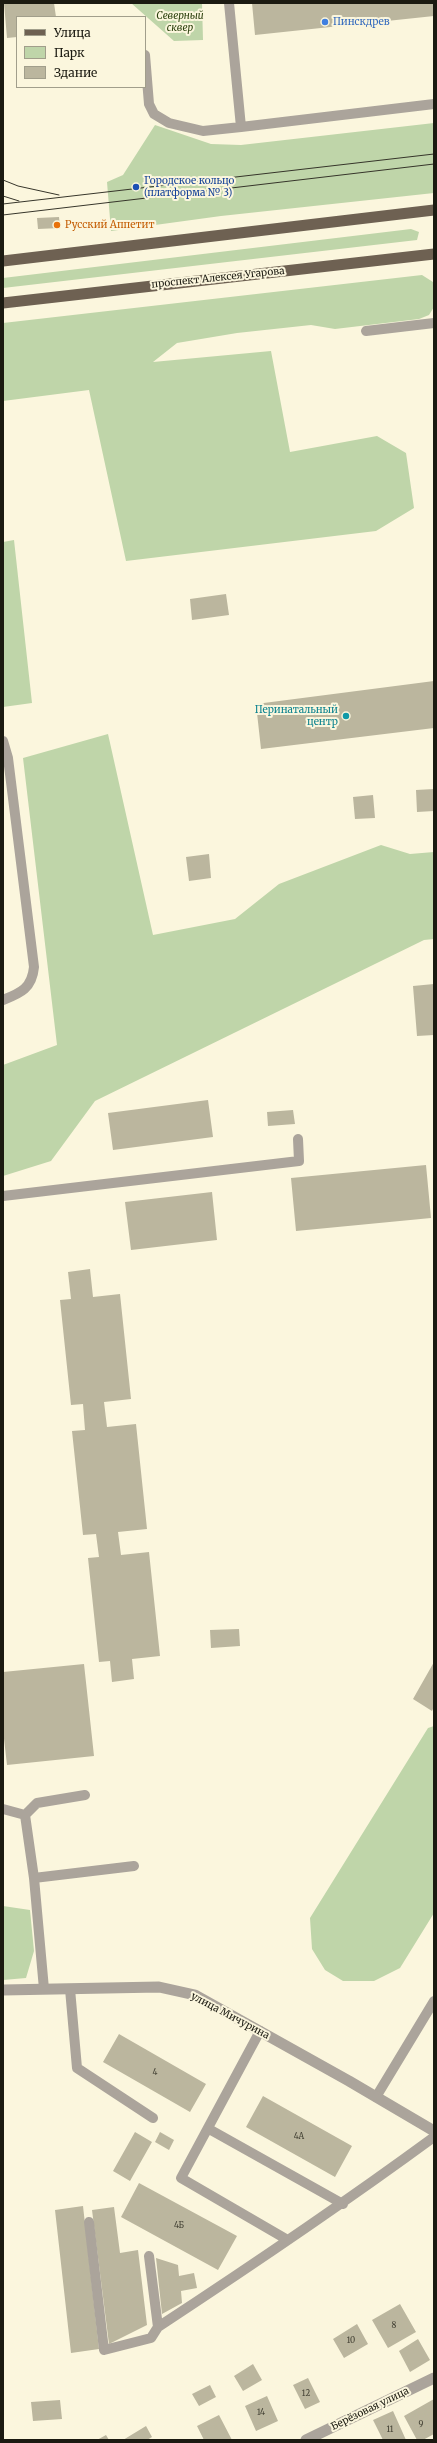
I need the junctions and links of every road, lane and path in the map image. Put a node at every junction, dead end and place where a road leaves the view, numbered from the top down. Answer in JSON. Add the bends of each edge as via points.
{"nodes":[{"id":1,"x":229,"y":3,"type":"edge"},
{"id":2,"x":146,"y":67,"type":"edge"},
{"id":3,"x":434,"y":104,"type":"edge"},
{"id":4,"x":241,"y":127,"type":"junction"},
{"id":5,"x":434,"y":213,"type":"edge"},
{"id":6,"x":434,"y":254,"type":"edge"},
{"id":7,"x":3,"y":262,"type":"edge"},
{"id":8,"x":3,"y":303,"type":"edge"},
{"id":9,"x":434,"y":323,"type":"edge"},
{"id":10,"x":366,"y":331,"type":"dead end"},
{"id":11,"x":3,"y":741,"type":"edge"},
{"id":12,"x":3,"y":1000,"type":"edge"},
{"id":13,"x":298,"y":1139,"type":"dead end"},
{"id":14,"x":3,"y":1196,"type":"edge"},
{"id":15,"x":85,"y":1795,"type":"dead end"},
{"id":16,"x":3,"y":1809,"type":"edge"},
{"id":17,"x":25,"y":1815,"type":"junction"},
{"id":18,"x":134,"y":1866,"type":"dead end"},
{"id":19,"x":34,"y":1878,"type":"junction"},
{"id":20,"x":44,"y":1989,"type":"junction"},
{"id":21,"x":70,"y":1989,"type":"junction"},
{"id":22,"x":3,"y":1990,"type":"edge"},
{"id":23,"x":434,"y":2001,"type":"edge"},
{"id":24,"x":260,"y":2031,"type":"junction"},
{"id":25,"x":376,"y":2097,"type":"junction"},
{"id":26,"x":153,"y":2118,"type":"dead end"},
{"id":27,"x":209,"y":2129,"type":"junction"},
{"id":28,"x":434,"y":2131,"type":"edge"},
{"id":29,"x":434,"y":2137,"type":"edge"},
{"id":30,"x":343,"y":2204,"type":"junction"},
{"id":31,"x":88,"y":2222,"type":"dead end"},
{"id":32,"x":286,"y":2239,"type":"junction"},
{"id":33,"x":149,"y":2256,"type":"dead end"},
{"id":34,"x":158,"y":2327,"type":"junction"},
{"id":35,"x":434,"y":2378,"type":"edge"},
{"id":36,"x":306,"y":2440,"type":"edge"}],
"edges":[{"from":1,"to":4,"type":"lane"},
{"from":2,"to":4,"type":"lane","via":[[149,104],[154,114],[169,123],[203,131]]},
{"from":3,"to":4,"type":"lane"},
{"from":5,"to":7,"type":"main road"},
{"from":6,"to":8,"type":"main road","name":"проспект Алексея Угарова"},
{"from":9,"to":10,"type":"lane"},
{"from":11,"to":12,"type":"lane","via":[[8,758],[34,967],[32,982],[28,987]]},
{"from":13,"to":14,"type":"lane","via":[[299,1161]]},
{"from":15,"to":17,"type":"lane","via":[[36,1803]]},
{"from":16,"to":17,"type":"lane"},
{"from":17,"to":19,"type":"lane"},
{"from":18,"to":19,"type":"lane"},
{"from":19,"to":20,"type":"lane"},
{"from":20,"to":21,"type":"street","name":"улица Мичурина"},
{"from":20,"to":22,"type":"street","name":"улица Мичурина"},
{"from":21,"to":24,"type":"street","name":"улица Мичурина","via":[[159,1987],[195,1996]]},
{"from":21,"to":26,"type":"lane","via":[[77,2068]]},
{"from":23,"to":25,"type":"lane"},
{"from":24,"to":25,"type":"street","name":"улица Мичурина"},
{"from":24,"to":27,"type":"lane"},
{"from":25,"to":28,"type":"street","name":"улица Мичурина"},
{"from":27,"to":30,"type":"lane"},
{"from":27,"to":32,"type":"lane","via":[[181,2178]]},
{"from":29,"to":30,"type":"lane"},
{"from":30,"to":32,"type":"lane"},
{"from":31,"to":34,"type":"lane","via":[[104,2350],[151,2338]]},
{"from":32,"to":34,"type":"lane"},
{"from":33,"to":34,"type":"lane"},
{"from":35,"to":36,"type":"street","name":"Берёзовая улица"}]}
